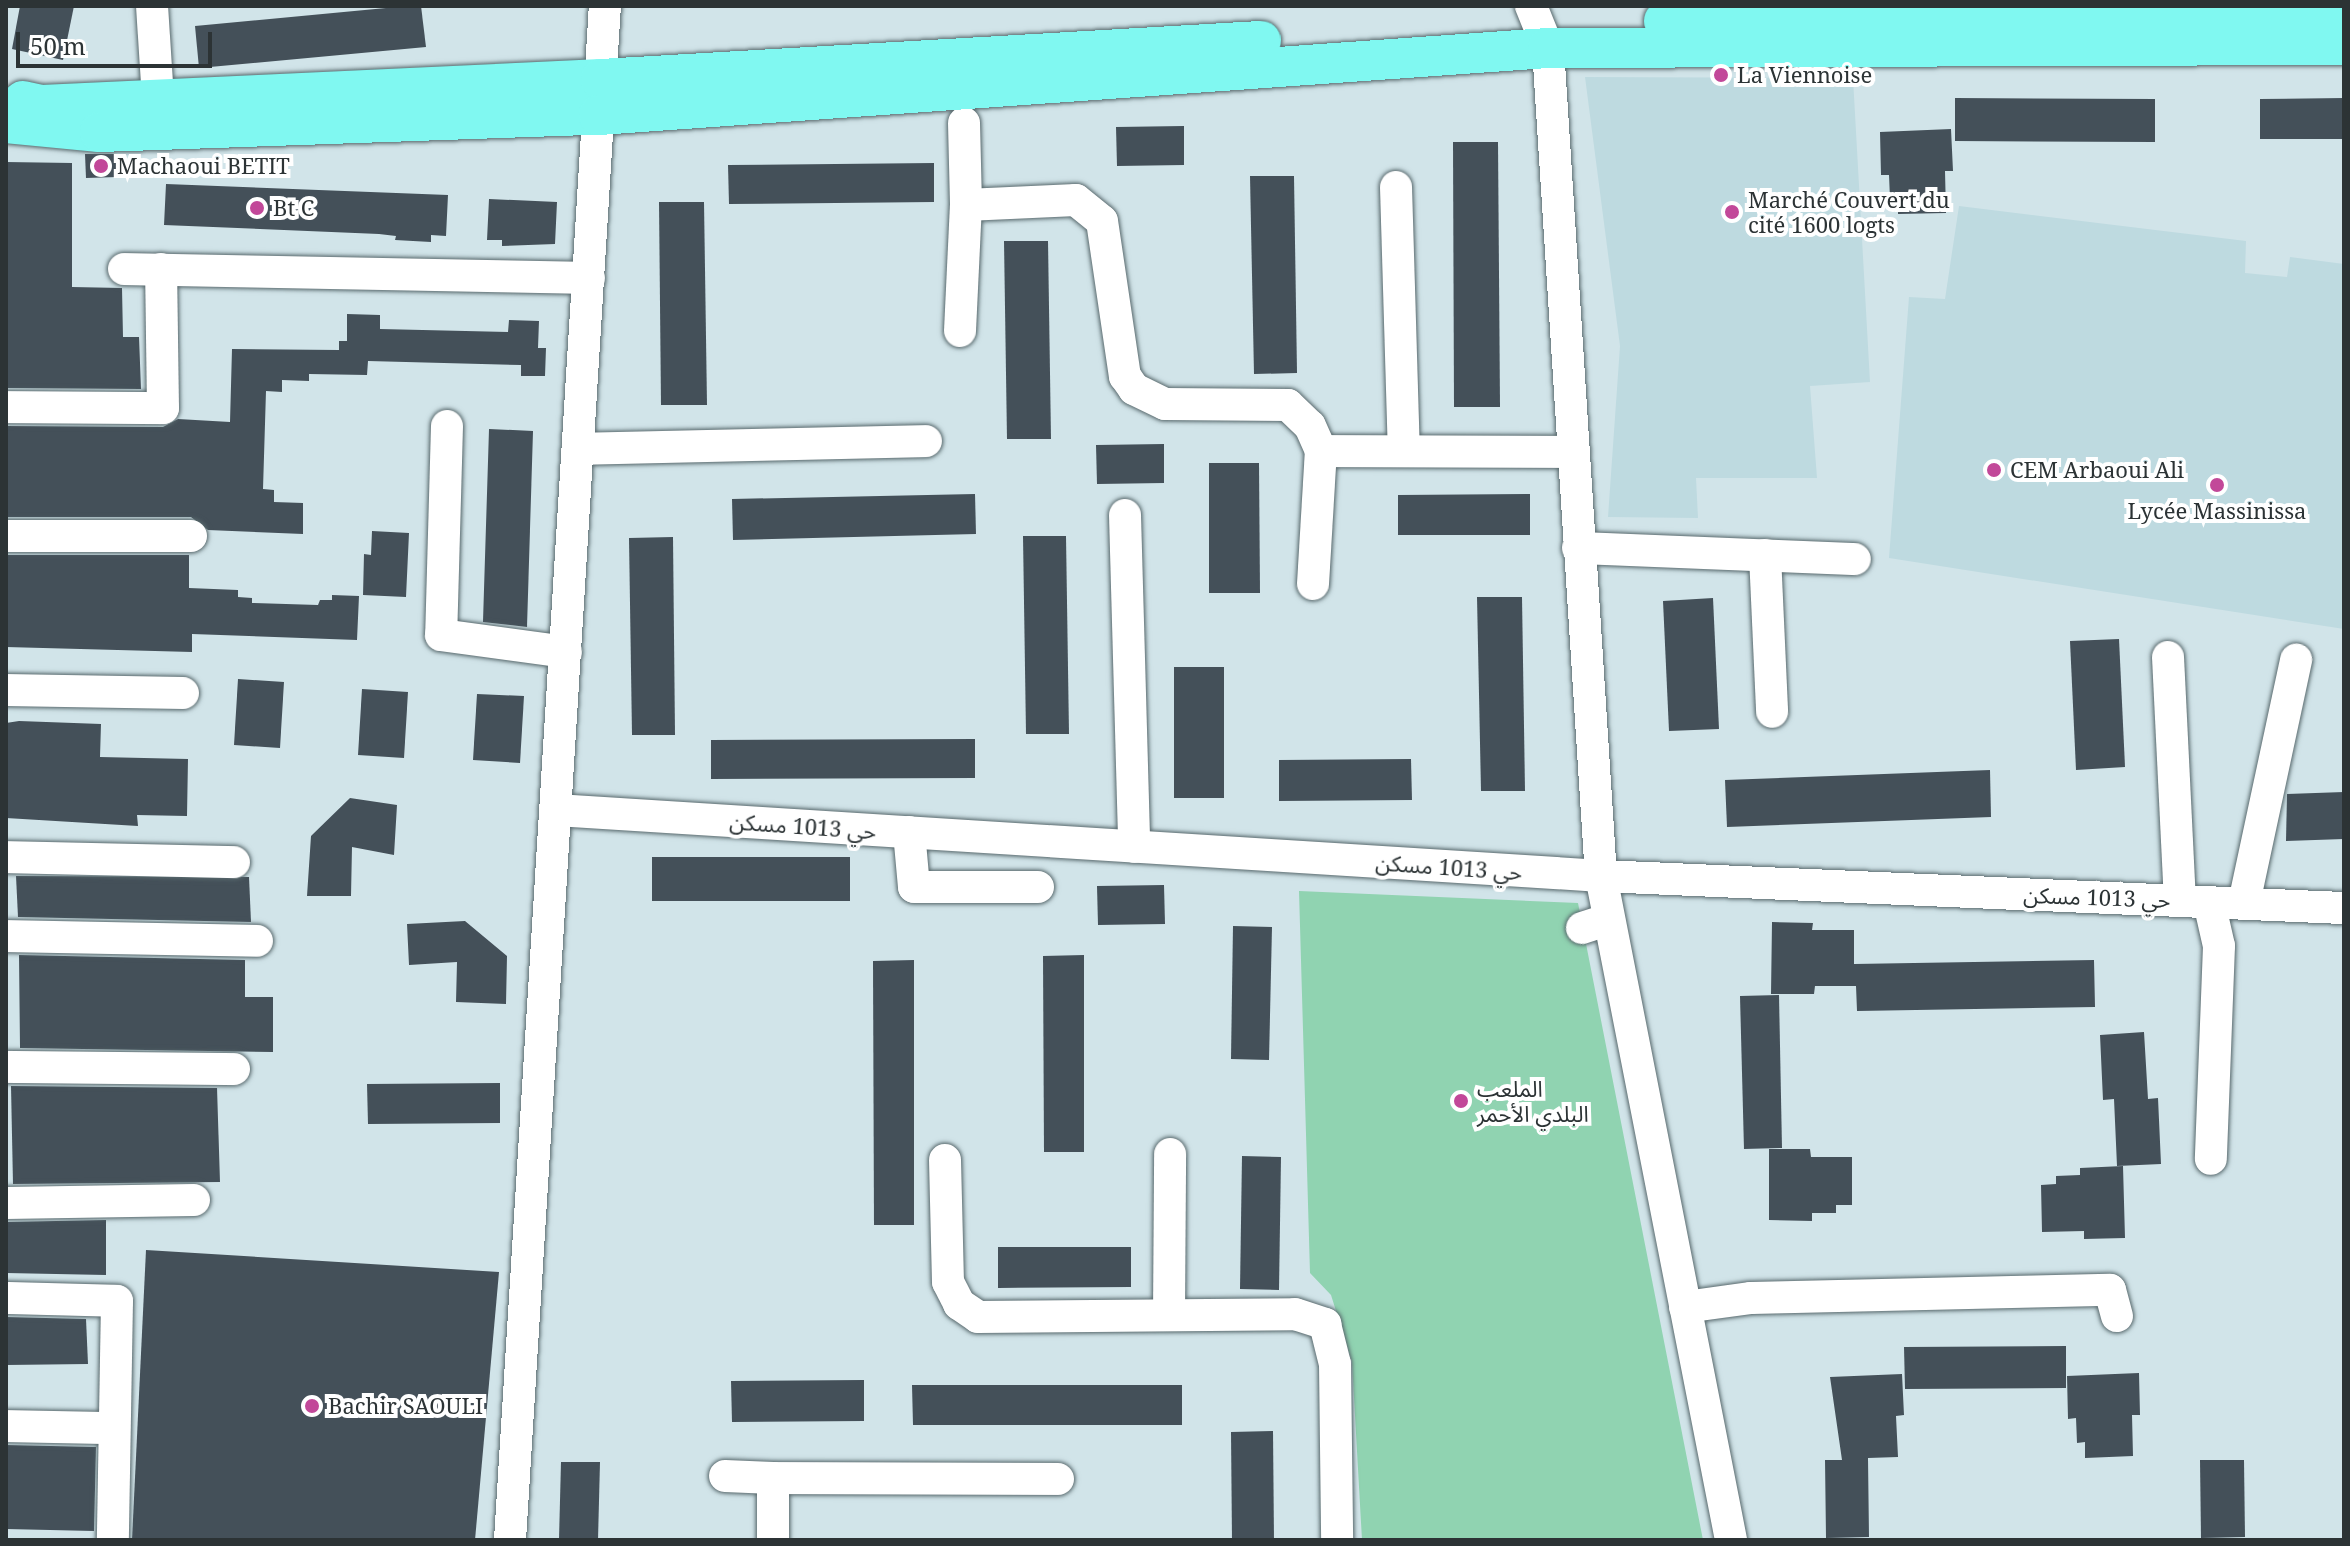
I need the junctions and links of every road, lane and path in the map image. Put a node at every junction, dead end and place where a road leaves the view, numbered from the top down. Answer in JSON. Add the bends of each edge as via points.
{"nodes":[{"id":1,"x":152,"y":6,"type":"edge"},
{"id":2,"x":605,"y":6,"type":"edge"},
{"id":3,"x":2178,"y":10,"type":"edge"},
{"id":4,"x":2344,"y":13,"type":"edge"},
{"id":5,"x":1834,"y":23,"type":"edge"},
{"id":6,"x":1539,"y":26,"type":"edge"},
{"id":7,"x":2344,"y":45,"type":"edge"},
{"id":8,"x":6,"y":97,"type":"edge"},
{"id":9,"x":600,"y":97,"type":"junction"},
{"id":10,"x":158,"y":98,"type":"junction"},
{"id":11,"x":6,"y":123,"type":"edge"},
{"id":12,"x":964,"y":123,"type":"dead end"},
{"id":13,"x":1396,"y":187,"type":"dead end"},
{"id":14,"x":966,"y":205,"type":"junction"},
{"id":15,"x":124,"y":269,"type":"dead end"},
{"id":16,"x":161,"y":269,"type":"junction"},
{"id":17,"x":589,"y":278,"type":"junction"},
{"id":18,"x":960,"y":331,"type":"dead end"},
{"id":19,"x":6,"y":407,"type":"edge"},
{"id":20,"x":447,"y":426,"type":"dead end"},
{"id":21,"x":926,"y":441,"type":"dead end"},
{"id":22,"x":578,"y":449,"type":"junction"},
{"id":23,"x":1321,"y":451,"type":"junction"},
{"id":24,"x":1404,"y":451,"type":"junction"},
{"id":25,"x":1571,"y":452,"type":"junction"},
{"id":26,"x":1125,"y":515,"type":"dead end"},
{"id":27,"x":6,"y":536,"type":"edge"},
{"id":28,"x":191,"y":536,"type":"dead end"},
{"id":29,"x":1578,"y":548,"type":"junction"},
{"id":30,"x":1765,"y":555,"type":"junction"},
{"id":31,"x":1855,"y":559,"type":"dead end"},
{"id":32,"x":1313,"y":584,"type":"dead end"},
{"id":33,"x":566,"y":652,"type":"junction"},
{"id":34,"x":2168,"y":657,"type":"dead end"},
{"id":35,"x":2296,"y":660,"type":"dead end"},
{"id":36,"x":6,"y":690,"type":"edge"},
{"id":37,"x":183,"y":693,"type":"dead end"},
{"id":38,"x":1772,"y":712,"type":"dead end"},
{"id":39,"x":556,"y":810,"type":"junction"},
{"id":40,"x":909,"y":832,"type":"junction"},
{"id":41,"x":1134,"y":847,"type":"junction"},
{"id":42,"x":6,"y":857,"type":"edge"},
{"id":43,"x":234,"y":862,"type":"dead end"},
{"id":44,"x":1601,"y":876,"type":"junction"},
{"id":45,"x":1038,"y":887,"type":"dead end"},
{"id":46,"x":2195,"y":901,"type":"junction"},
{"id":47,"x":2244,"y":903,"type":"junction"},
{"id":48,"x":2344,"y":908,"type":"edge"},
{"id":49,"x":6,"y":936,"type":"edge"},
{"id":50,"x":257,"y":941,"type":"dead end"},
{"id":51,"x":6,"y":1067,"type":"edge"},
{"id":52,"x":234,"y":1069,"type":"dead end"},
{"id":53,"x":1170,"y":1154,"type":"dead end"},
{"id":54,"x":2211,"y":1159,"type":"dead end"},
{"id":55,"x":945,"y":1160,"type":"dead end"},
{"id":56,"x":194,"y":1200,"type":"dead end"},
{"id":57,"x":6,"y":1203,"type":"edge"},
{"id":58,"x":6,"y":1298,"type":"edge"},
{"id":59,"x":1685,"y":1307,"type":"junction"},
{"id":60,"x":1169,"y":1315,"type":"junction"},
{"id":61,"x":2117,"y":1316,"type":"dead end"},
{"id":62,"x":6,"y":1426,"type":"edge"},
{"id":63,"x":114,"y":1428,"type":"junction"},
{"id":64,"x":725,"y":1476,"type":"dead end"},
{"id":65,"x":773,"y":1478,"type":"junction"},
{"id":66,"x":1058,"y":1479,"type":"dead end"},
{"id":67,"x":113,"y":1540,"type":"edge"},
{"id":68,"x":510,"y":1540,"type":"edge"},
{"id":69,"x":773,"y":1540,"type":"edge"},
{"id":70,"x":1337,"y":1540,"type":"edge"},
{"id":71,"x":1731,"y":1540,"type":"edge"}],
"edges":[{"from":1,"to":10,"type":"street"},
{"from":2,"to":9,"type":"street"},
{"from":3,"to":4,"type":"main road"},
{"from":3,"to":5,"type":"main road"},
{"from":5,"to":6,"type":"main road"},
{"from":5,"to":7,"type":"main road"},
{"from":6,"to":9,"type":"main road"},
{"from":6,"to":25,"type":"street"},
{"from":8,"to":10,"type":"main road","via":[[42,105]]},
{"from":9,"to":10,"type":"main road"},
{"from":9,"to":11,"type":"main road","via":[[100,132]]},
{"from":9,"to":17,"type":"street"},
{"from":12,"to":14,"type":"street"},
{"from":13,"to":24,"type":"street"},
{"from":14,"to":18,"type":"street"},
{"from":14,"to":23,"type":"street","via":[[1076,200],[1090,208],[1102,221],[1125,376],[1134,389],[1165,404],[1288,405],[1310,426]]},
{"from":15,"to":16,"type":"street"},
{"from":16,"to":17,"type":"street"},
{"from":16,"to":19,"type":"street","via":[[163,408]]},
{"from":17,"to":22,"type":"street"},
{"from":20,"to":33,"type":"street","via":[[441,635]]},
{"from":21,"to":22,"type":"street"},
{"from":22,"to":33,"type":"street"},
{"from":23,"to":24,"type":"street"},
{"from":23,"to":32,"type":"street"},
{"from":24,"to":25,"type":"street"},
{"from":25,"to":29,"type":"street"},
{"from":26,"to":41,"type":"street"},
{"from":27,"to":28,"type":"street"},
{"from":29,"to":30,"type":"street"},
{"from":29,"to":44,"type":"street"},
{"from":30,"to":31,"type":"street"},
{"from":30,"to":38,"type":"street"},
{"from":33,"to":39,"type":"street"},
{"from":34,"to":46,"type":"street"},
{"from":35,"to":47,"type":"street"},
{"from":36,"to":37,"type":"street"},
{"from":39,"to":40,"type":"street","name":"حي 1013 مسكن"},
{"from":39,"to":68,"type":"street"},
{"from":40,"to":41,"type":"street","name":"حي 1013 مسكن"},
{"from":40,"to":45,"type":"street","via":[[914,887]]},
{"from":41,"to":44,"type":"street","name":"حي 1013 مسكن"},
{"from":42,"to":43,"type":"street"},
{"from":44,"to":46,"type":"street","name":"حي 1013 مسكن"},
{"from":44,"to":59,"type":"street","via":[[1596,924]]},
{"from":46,"to":47,"type":"street","name":"حي 1013 مسكن"},
{"from":46,"to":54,"type":"street","via":[[2219,946]]},
{"from":47,"to":48,"type":"street","name":"حي 1013 مسكن"},
{"from":49,"to":50,"type":"street"},
{"from":51,"to":52,"type":"street"},
{"from":53,"to":60,"type":"street"},
{"from":55,"to":60,"type":"street","via":[[948,1282],[959,1304],[978,1317]]},
{"from":56,"to":57,"type":"street"},
{"from":58,"to":63,"type":"street","via":[[117,1301]]},
{"from":59,"to":61,"type":"street","via":[[1751,1298],[2110,1290]]},
{"from":59,"to":71,"type":"street"},
{"from":60,"to":70,"type":"street","via":[[1295,1314],[1325,1324],[1335,1364]]},
{"from":62,"to":63,"type":"street"},
{"from":63,"to":67,"type":"street"},
{"from":64,"to":65,"type":"street"},
{"from":65,"to":66,"type":"street"},
{"from":65,"to":69,"type":"street"}]}
